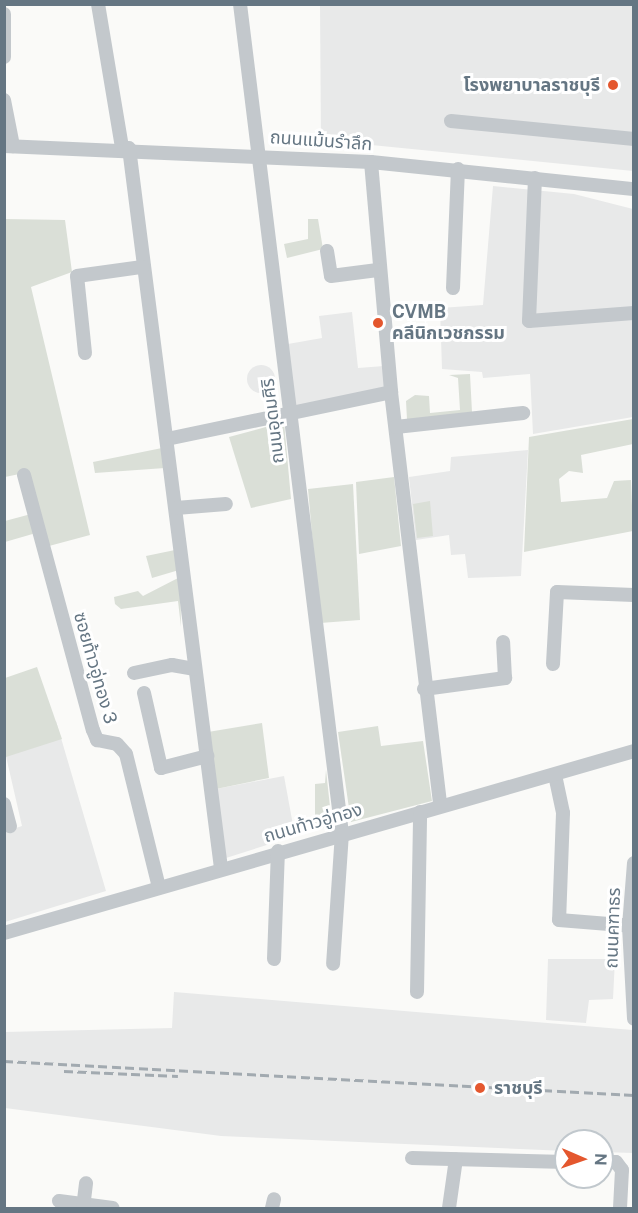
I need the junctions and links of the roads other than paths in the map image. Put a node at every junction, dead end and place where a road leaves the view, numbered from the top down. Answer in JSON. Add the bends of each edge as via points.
{"nodes":[{"id":1,"x":98,"y":4,"type":"edge"},
{"id":2,"x":240,"y":4,"type":"edge"},
{"id":3,"x":4,"y":14,"type":"edge"},
{"id":4,"x":4,"y":57,"type":"edge"},
{"id":5,"x":4,"y":100,"type":"edge"},
{"id":6,"x":451,"y":121,"type":"dead end"},
{"id":7,"x":633,"y":139,"type":"edge"},
{"id":8,"x":8,"y":146,"type":"edge"},
{"id":9,"x":126,"y":148,"type":"junction"},
{"id":10,"x":259,"y":155,"type":"junction"},
{"id":11,"x":371,"y":162,"type":"junction"},
{"id":12,"x":459,"y":170,"type":"junction"},
{"id":13,"x":535,"y":178,"type":"junction"},
{"id":14,"x":633,"y":189,"type":"edge"},
{"id":15,"x":327,"y":251,"type":"dead end"},
{"id":16,"x":142,"y":267,"type":"junction"},
{"id":17,"x":378,"y":270,"type":"junction"},
{"id":18,"x":453,"y":288,"type":"dead end"},
{"id":19,"x":633,"y":313,"type":"edge"},
{"id":20,"x":85,"y":353,"type":"dead end"},
{"id":21,"x":391,"y":392,"type":"junction"},
{"id":22,"x":290,"y":413,"type":"junction"},
{"id":23,"x":523,"y":413,"type":"dead end"},
{"id":24,"x":396,"y":427,"type":"junction"},
{"id":25,"x":167,"y":440,"type":"junction"},
{"id":26,"x":24,"y":475,"type":"dead end"},
{"id":27,"x":226,"y":504,"type":"dead end"},
{"id":28,"x":176,"y":508,"type":"junction"},
{"id":29,"x":633,"y":595,"type":"edge"},
{"id":30,"x":503,"y":642,"type":"dead end"},
{"id":31,"x":553,"y":664,"type":"dead end"},
{"id":32,"x":194,"y":669,"type":"junction"},
{"id":33,"x":134,"y":673,"type":"dead end"},
{"id":34,"x":424,"y":689,"type":"junction"},
{"id":35,"x":144,"y":693,"type":"dead end"},
{"id":36,"x":633,"y":751,"type":"edge"},
{"id":37,"x":207,"y":756,"type":"junction"},
{"id":38,"x":555,"y":775,"type":"junction"},
{"id":39,"x":4,"y":804,"type":"edge"},
{"id":40,"x":440,"y":805,"type":"junction"},
{"id":41,"x":420,"y":812,"type":"junction"},
{"id":42,"x":10,"y":826,"type":"dead end"},
{"id":43,"x":342,"y":832,"type":"junction"},
{"id":44,"x":278,"y":851,"type":"junction"},
{"id":45,"x":633,"y":863,"type":"edge"},
{"id":46,"x":221,"y":868,"type":"junction"},
{"id":47,"x":159,"y":887,"type":"junction"},
{"id":48,"x":631,"y":926,"type":"edge"},
{"id":49,"x":4,"y":933,"type":"edge"},
{"id":50,"x":274,"y":959,"type":"dead end"},
{"id":51,"x":333,"y":963,"type":"dead end"},
{"id":52,"x":417,"y":992,"type":"dead end"},
{"id":53,"x":631,"y":999,"type":"edge"},
{"id":54,"x":633,"y":1019,"type":"edge"},
{"id":55,"x":412,"y":1158,"type":"dead end"},
{"id":56,"x":456,"y":1159,"type":"junction"},
{"id":57,"x":554,"y":1162,"type":"edge"},
{"id":58,"x":614,"y":1162,"type":"edge"},
{"id":59,"x":86,"y":1183,"type":"dead end"},
{"id":60,"x":59,"y":1201,"type":"dead end"},
{"id":61,"x":83,"y":1207,"type":"edge"},
{"id":62,"x":113,"y":1209,"type":"edge"},
{"id":63,"x":449,"y":1209,"type":"edge"},
{"id":64,"x":620,"y":1209,"type":"edge"}],
"edges":[{"from":1,"to":9,"type":"street"},
{"from":2,"to":10,"type":"street","name":"ถนนอุดมศิริ"},
{"from":3,"to":4,"type":"street"},
{"from":5,"to":8,"type":"street"},
{"from":6,"to":7,"type":"street"},
{"from":8,"to":9,"type":"street","name":"ถนนแม้นรำลึก"},
{"from":9,"to":10,"type":"street","name":"ถนนแม้นรำลึก"},
{"from":9,"to":16,"type":"street"},
{"from":10,"to":11,"type":"street","name":"ถนนแม้นรำลึก"},
{"from":10,"to":22,"type":"street","name":"ถนนอุดมศิริ"},
{"from":11,"to":12,"type":"street","name":"ถนนแม้นรำลึก"},
{"from":11,"to":17,"type":"street"},
{"from":12,"to":13,"type":"street","name":"ถนนแม้นรำลึก"},
{"from":12,"to":18,"type":"street"},
{"from":13,"to":14,"type":"street","name":"ถนนแม้นรำลึก"},
{"from":13,"to":19,"type":"street","via":[[530,321]]},
{"from":15,"to":17,"type":"street","via":[[331,276]]},
{"from":16,"to":20,"type":"street","via":[[77,276]]},
{"from":16,"to":25,"type":"street"},
{"from":17,"to":21,"type":"street"},
{"from":21,"to":22,"type":"street"},
{"from":21,"to":24,"type":"street"},
{"from":22,"to":25,"type":"street"},
{"from":22,"to":43,"type":"street","name":"ถนนอุดมศิริ"},
{"from":23,"to":24,"type":"street"},
{"from":24,"to":34,"type":"street"},
{"from":25,"to":28,"type":"street"},
{"from":26,"to":47,"type":"street","name":"ซอยท้าวอู่ทอง 3","via":[[93,730],[97,740],[117,744],[126,754]]},
{"from":27,"to":28,"type":"street"},
{"from":28,"to":32,"type":"street"},
{"from":29,"to":31,"type":"street","via":[[557,592]]},
{"from":30,"to":34,"type":"street","via":[[505,678]]},
{"from":32,"to":33,"type":"street","via":[[172,666]]},
{"from":32,"to":37,"type":"street"},
{"from":34,"to":40,"type":"street"},
{"from":35,"to":37,"type":"street","via":[[161,768]]},
{"from":36,"to":38,"type":"street","name":"ถนนท้าวอู่ทอง"},
{"from":37,"to":46,"type":"street"},
{"from":38,"to":40,"type":"street","name":"ถนนท้าวอู่ทอง"},
{"from":38,"to":48,"type":"street","via":[[563,813],[559,920]]},
{"from":39,"to":42,"type":"street"},
{"from":40,"to":41,"type":"street","name":"ถนนท้าวอู่ทอง"},
{"from":41,"to":43,"type":"street","name":"ถนนท้าวอู่ทอง"},
{"from":41,"to":52,"type":"street"},
{"from":43,"to":44,"type":"street","name":"ถนนท้าวอู่ทอง"},
{"from":43,"to":51,"type":"street","name":"ถนนอุดมศิริ"},
{"from":44,"to":46,"type":"street","name":"ถนนท้าวอู่ทอง"},
{"from":44,"to":50,"type":"street"},
{"from":45,"to":48,"type":"street","name":"ถนนคฑาธร"},
{"from":46,"to":47,"type":"street","name":"ถนนท้าวอู่ทอง"},
{"from":47,"to":49,"type":"street","name":"ถนนท้าวอู่ทอง"},
{"from":48,"to":53,"type":"street","name":"ถนนคฑาธร"},
{"from":53,"to":54,"type":"street","name":"ถนนคฑาธร"},
{"from":55,"to":56,"type":"street"},
{"from":56,"to":57,"type":"street"},
{"from":56,"to":63,"type":"street"},
{"from":58,"to":64,"type":"street","via":[[622,1170]]},
{"from":59,"to":61,"type":"street"},
{"from":60,"to":61,"type":"street"},
{"from":61,"to":62,"type":"street"}]}
